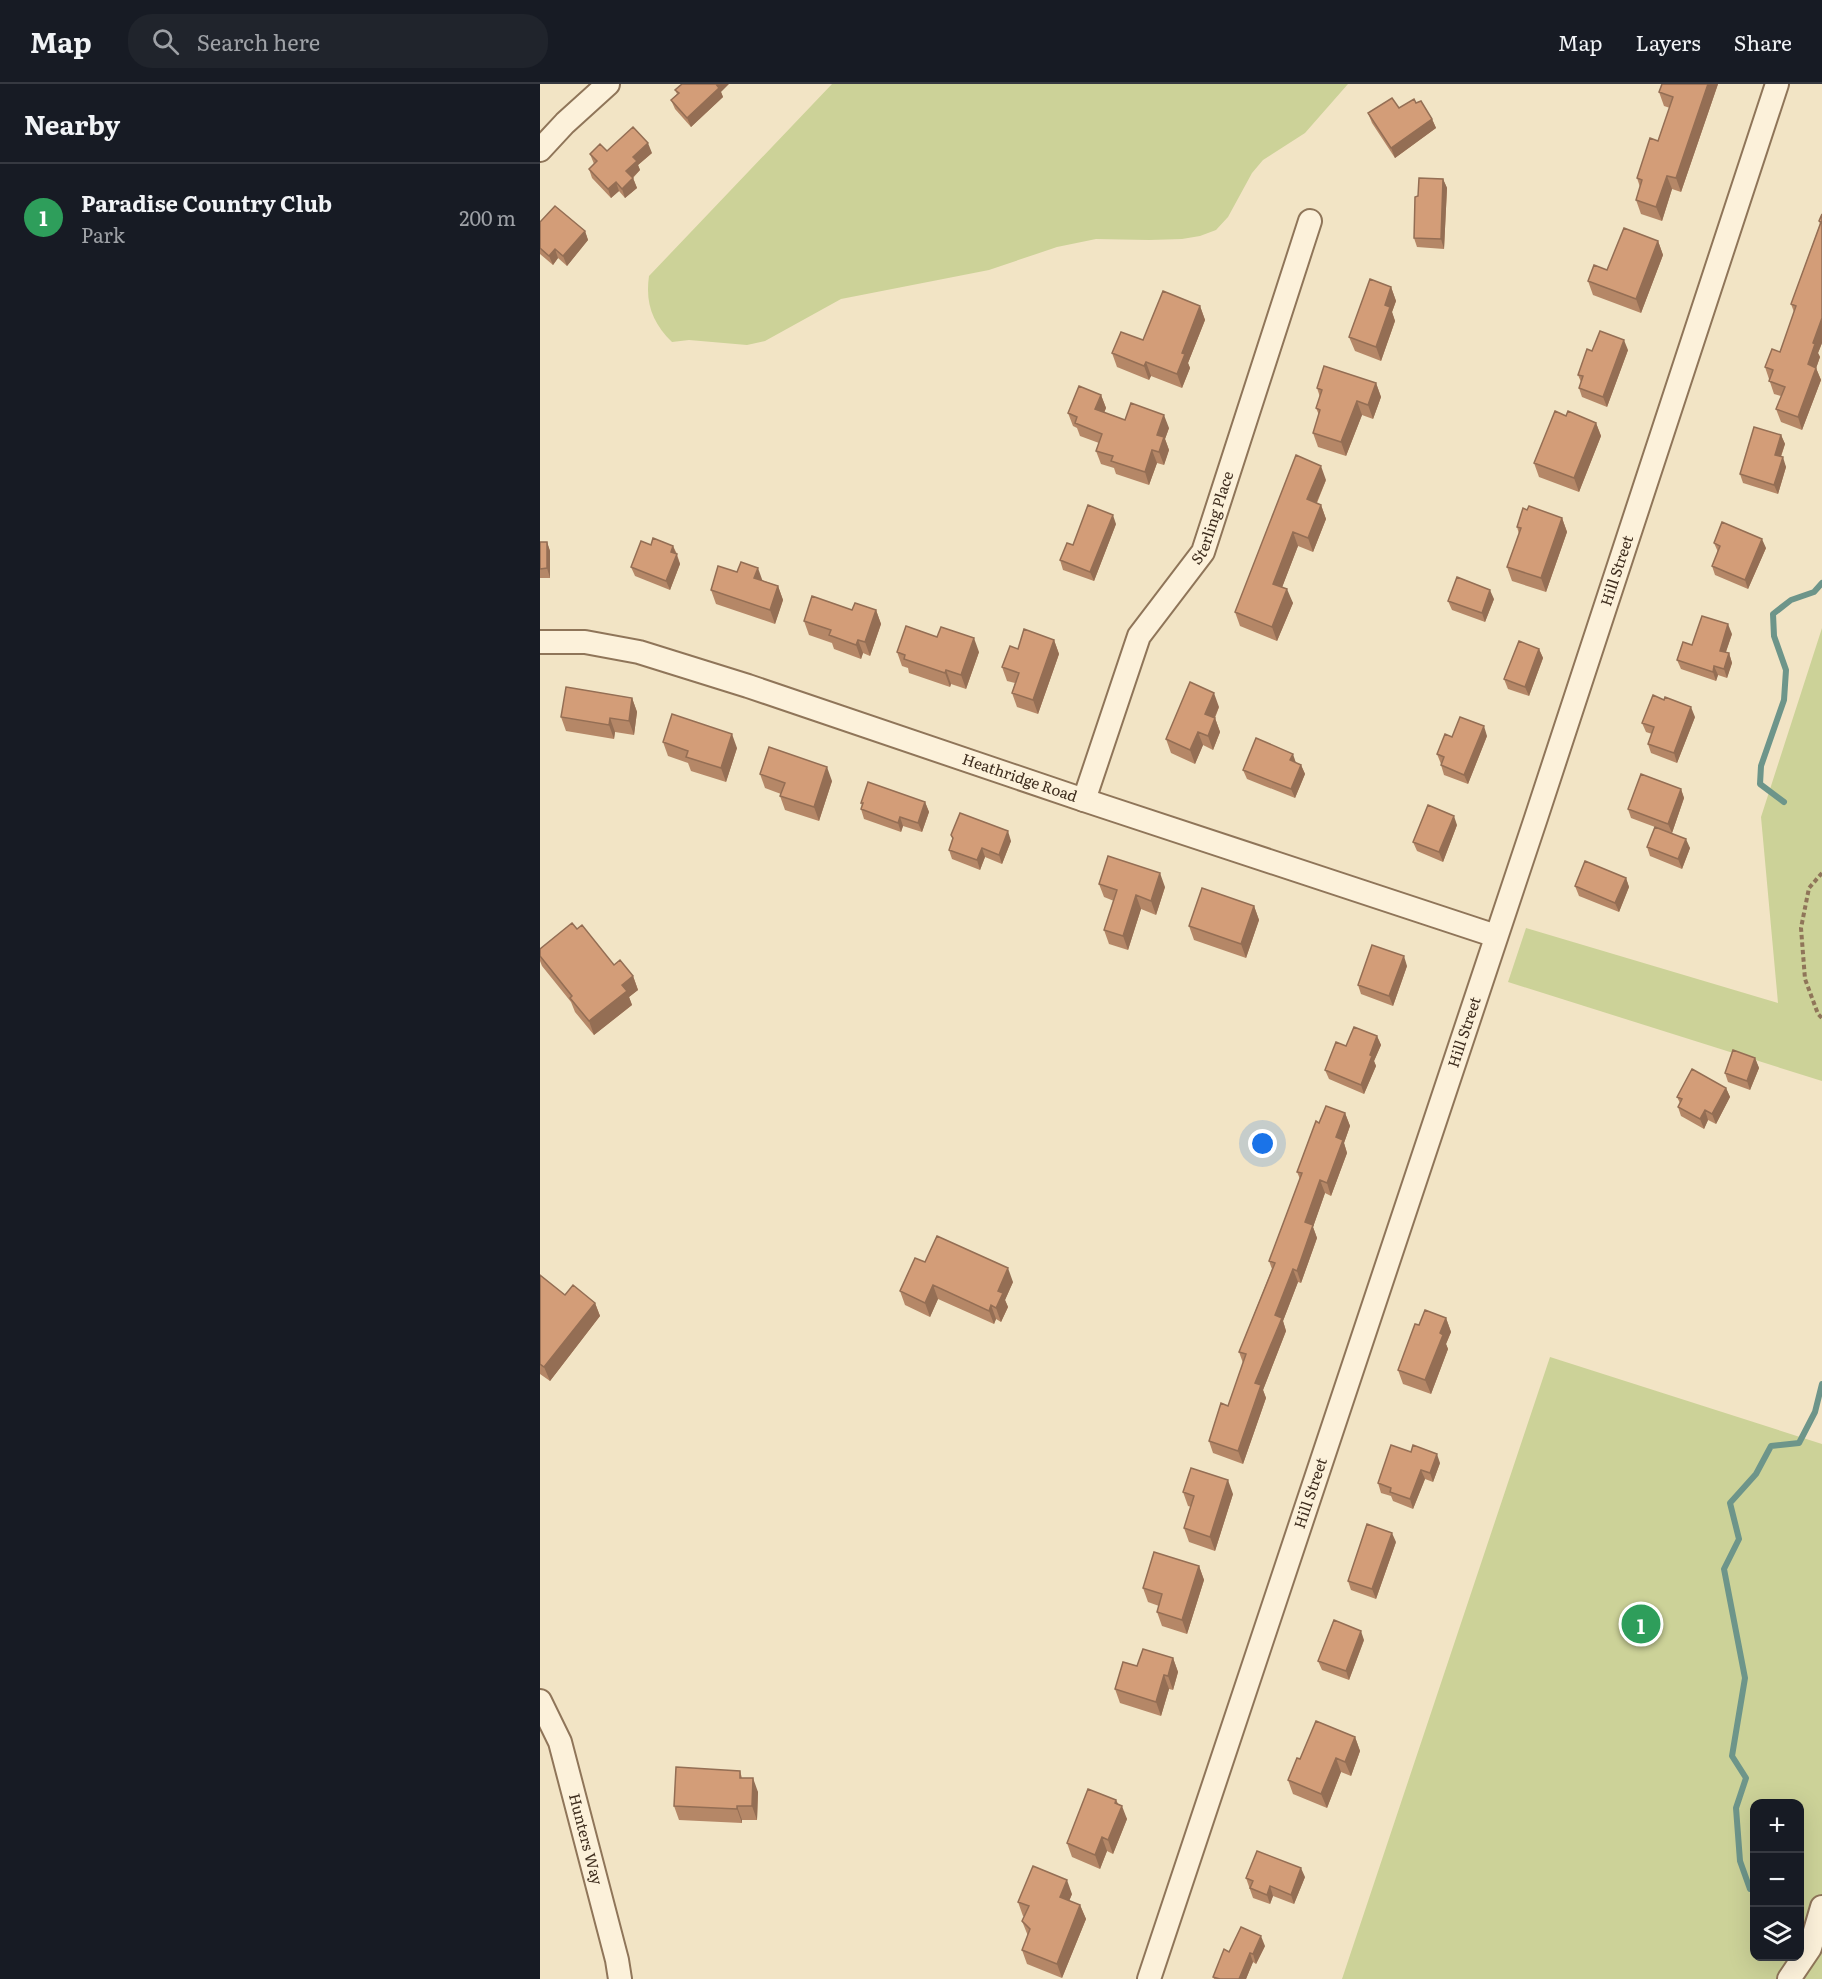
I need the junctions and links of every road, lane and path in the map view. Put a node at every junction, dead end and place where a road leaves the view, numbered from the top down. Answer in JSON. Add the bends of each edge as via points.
{"nodes":[{"id":1,"x":608,"y":84,"type":"edge"},
{"id":2,"x":1777,"y":84,"type":"edge"},
{"id":3,"x":540,"y":150,"type":"edge"},
{"id":4,"x":1311,"y":221,"type":"dead end"},
{"id":5,"x":540,"y":642,"type":"edge"},
{"id":6,"x":1084,"y":800,"type":"junction"},
{"id":7,"x":1822,"y":873,"type":"edge"},
{"id":8,"x":1496,"y":936,"type":"junction"},
{"id":9,"x":1822,"y":1018,"type":"edge"},
{"id":10,"x":540,"y":1701,"type":"edge"},
{"id":11,"x":1822,"y":1906,"type":"edge"},
{"id":12,"x":620,"y":1979,"type":"edge"},
{"id":13,"x":1149,"y":1979,"type":"edge"},
{"id":14,"x":1790,"y":1979,"type":"edge"}],
"edges":[{"from":1,"to":3,"type":"street"},
{"from":2,"to":8,"type":"street","name":"Hill Street"},
{"from":4,"to":6,"type":"street","name":"Sterling Place","via":[[1203,552],[1139,636]]},
{"from":5,"to":6,"type":"street","name":"Heathridge Road","via":[[585,642],[639,652]]},
{"from":6,"to":8,"type":"street","name":"Heathridge Road"},
{"from":7,"to":9,"type":"path","via":[[1809,888],[1801,928],[1805,979]]},
{"from":8,"to":13,"type":"street","name":"Hill Street"},
{"from":10,"to":12,"type":"street","name":"Hunters Way","via":[[560,1742]]},
{"from":11,"to":14,"type":"street","via":[[1810,1948]]}]}
